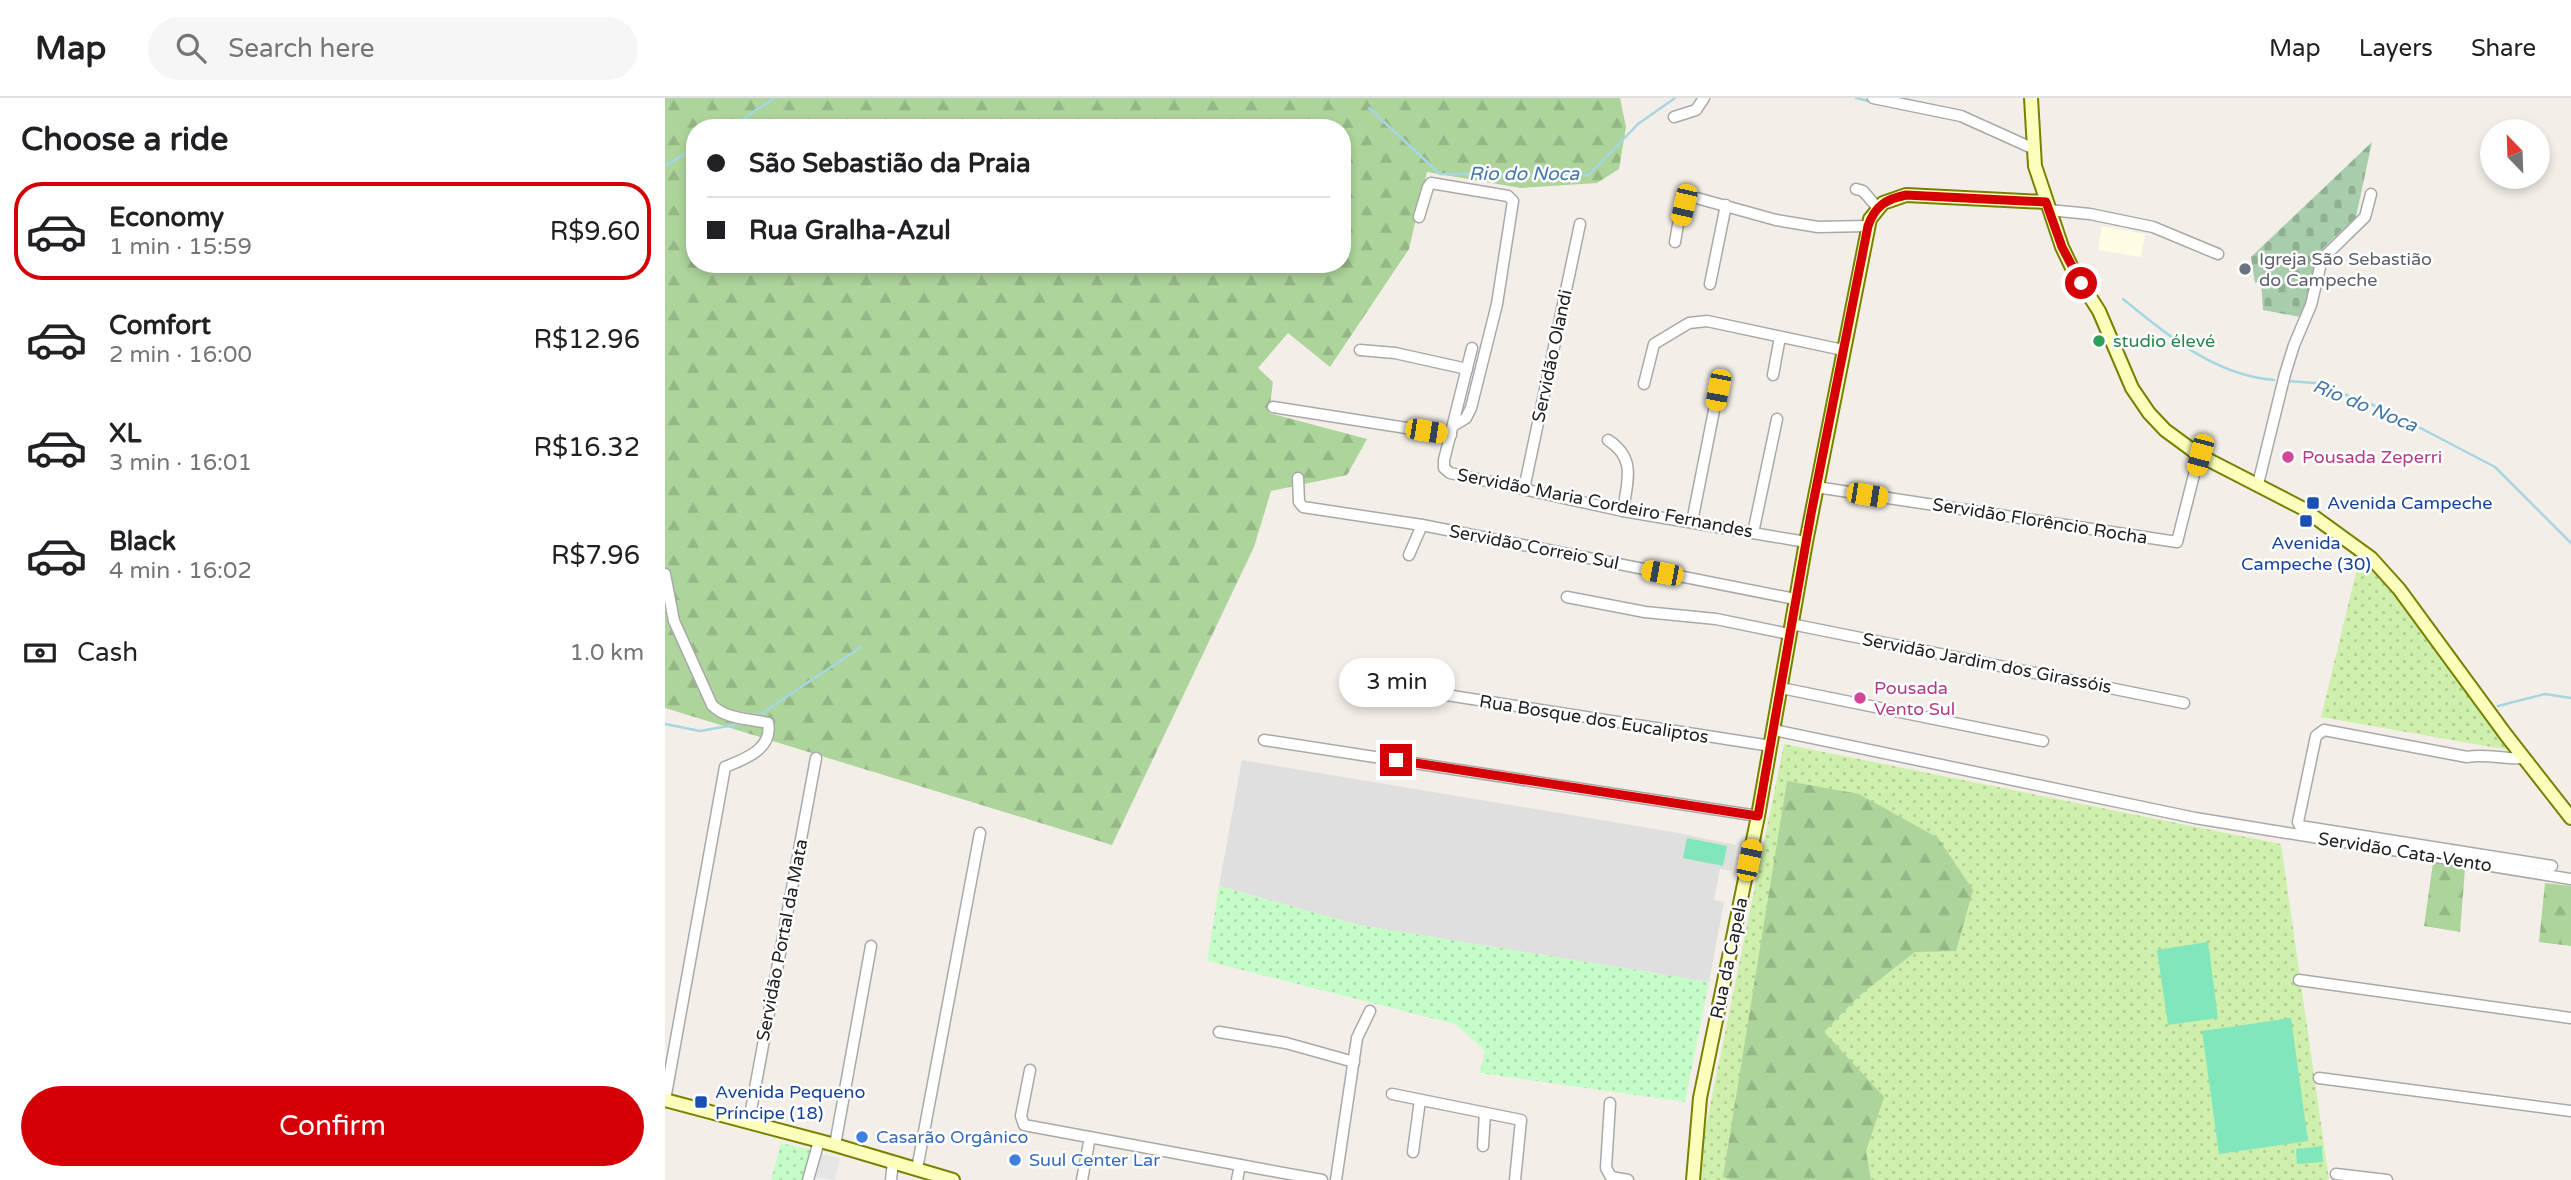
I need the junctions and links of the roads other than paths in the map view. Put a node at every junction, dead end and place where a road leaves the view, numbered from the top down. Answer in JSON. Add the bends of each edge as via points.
{"nodes":[{"id":1,"x":1704,"y":98,"type":"edge"},
{"id":2,"x":1873,"y":98,"type":"edge"},
{"id":3,"x":2031,"y":98,"type":"edge"},
{"id":4,"x":1674,"y":117,"type":"dead end"},
{"id":5,"x":2032,"y":148,"type":"junction"},
{"id":6,"x":1856,"y":189,"type":"dead end"},
{"id":7,"x":2371,"y":194,"type":"dead end"},
{"id":8,"x":1726,"y":205,"type":"junction"},
{"id":9,"x":2048,"y":206,"type":"junction"},
{"id":10,"x":1877,"y":207,"type":"junction"},
{"id":11,"x":1419,"y":217,"type":"dead end"},
{"id":12,"x":1580,"y":223,"type":"dead end"},
{"id":13,"x":1868,"y":226,"type":"junction"},
{"id":14,"x":1675,"y":242,"type":"dead end"},
{"id":15,"x":2218,"y":254,"type":"dead end"},
{"id":16,"x":1710,"y":284,"type":"dead end"},
{"id":17,"x":1780,"y":337,"type":"junction"},
{"id":18,"x":1472,"y":348,"type":"dead end"},
{"id":19,"x":1843,"y":350,"type":"junction"},
{"id":20,"x":1360,"y":351,"type":"dead end"},
{"id":21,"x":1467,"y":369,"type":"junction"},
{"id":22,"x":1773,"y":375,"type":"dead end"},
{"id":23,"x":1644,"y":384,"type":"dead end"},
{"id":24,"x":1718,"y":390,"type":"dead end"},
{"id":25,"x":1273,"y":407,"type":"dead end"},
{"id":26,"x":1777,"y":419,"type":"dead end"},
{"id":27,"x":1452,"y":430,"type":"junction"},
{"id":28,"x":1608,"y":440,"type":"dead end"},
{"id":29,"x":2200,"y":455,"type":"junction"},
{"id":30,"x":1298,"y":478,"type":"dead end"},
{"id":31,"x":2258,"y":484,"type":"junction"},
{"id":32,"x":1816,"y":487,"type":"junction"},
{"id":33,"x":1524,"y":489,"type":"junction"},
{"id":34,"x":1623,"y":511,"type":"junction"},
{"id":35,"x":1692,"y":522,"type":"junction"},
{"id":36,"x":1422,"y":525,"type":"junction"},
{"id":37,"x":1753,"y":533,"type":"junction"},
{"id":38,"x":1806,"y":542,"type":"junction"},
{"id":39,"x":1409,"y":555,"type":"dead end"},
{"id":40,"x":665,"y":575,"type":"edge"},
{"id":41,"x":1567,"y":597,"type":"dead end"},
{"id":42,"x":1795,"y":599,"type":"junction"},
{"id":43,"x":1790,"y":629,"type":"junction"},
{"id":44,"x":1376,"y":684,"type":"dead end"},
{"id":45,"x":1781,"y":688,"type":"junction"},
{"id":46,"x":2183,"y":703,"type":"dead end"},
{"id":47,"x":1774,"y":730,"type":"junction"},
{"id":48,"x":1264,"y":740,"type":"dead end"},
{"id":49,"x":2043,"y":741,"type":"dead end"},
{"id":50,"x":1771,"y":746,"type":"junction"},
{"id":51,"x":816,"y":758,"type":"dead end"},
{"id":52,"x":2524,"y":758,"type":"junction"},
{"id":53,"x":1758,"y":816,"type":"junction"},
{"id":54,"x":2571,"y":818,"type":"edge"},
{"id":55,"x":980,"y":833,"type":"dead end"},
{"id":56,"x":2382,"y":843,"type":"junction"},
{"id":57,"x":2552,"y":866,"type":"dead end"},
{"id":58,"x":2571,"y":879,"type":"edge"},
{"id":59,"x":871,"y":946,"type":"dead end"},
{"id":60,"x":2299,"y":980,"type":"dead end"},
{"id":61,"x":1370,"y":1011,"type":"dead end"},
{"id":62,"x":2571,"y":1018,"type":"edge"},
{"id":63,"x":1219,"y":1032,"type":"dead end"},
{"id":64,"x":1354,"y":1062,"type":"junction"},
{"id":65,"x":1030,"y":1070,"type":"dead end"},
{"id":66,"x":2319,"y":1078,"type":"dead end"},
{"id":67,"x":1392,"y":1094,"type":"dead end"},
{"id":68,"x":665,"y":1100,"type":"edge"},
{"id":69,"x":1420,"y":1100,"type":"junction"},
{"id":70,"x":1610,"y":1103,"type":"dead end"},
{"id":71,"x":2571,"y":1111,"type":"edge"},
{"id":72,"x":1485,"y":1113,"type":"junction"},
{"id":73,"x":749,"y":1121,"type":"junction"},
{"id":74,"x":1090,"y":1137,"type":"junction"},
{"id":75,"x":819,"y":1141,"type":"junction"},
{"id":76,"x":835,"y":1145,"type":"junction"},
{"id":77,"x":1483,"y":1146,"type":"dead end"},
{"id":78,"x":1413,"y":1152,"type":"dead end"},
{"id":79,"x":893,"y":1163,"type":"junction"},
{"id":80,"x":1240,"y":1165,"type":"junction"},
{"id":81,"x":916,"y":1169,"type":"junction"},
{"id":82,"x":2336,"y":1174,"type":"dead end"},
{"id":83,"x":808,"y":1180,"type":"edge"},
{"id":84,"x":891,"y":1180,"type":"edge"},
{"id":85,"x":953,"y":1180,"type":"edge"},
{"id":86,"x":1082,"y":1180,"type":"edge"},
{"id":87,"x":1237,"y":1180,"type":"edge"},
{"id":88,"x":1322,"y":1180,"type":"edge"},
{"id":89,"x":1336,"y":1180,"type":"edge"},
{"id":90,"x":1515,"y":1180,"type":"edge"},
{"id":91,"x":1629,"y":1180,"type":"edge"},
{"id":92,"x":1693,"y":1180,"type":"edge"},
{"id":93,"x":2386,"y":1180,"type":"edge"}],
"edges":[{"from":1,"to":4,"type":"street","via":[[1696,110]]},
{"from":2,"to":5,"type":"street","via":[[1961,116]]},
{"from":3,"to":5,"type":"main road"},
{"from":5,"to":9,"type":"main road"},
{"from":6,"to":10,"type":"street"},
{"from":7,"to":31,"type":"street","via":[[2365,218],[2322,259],[2311,305],[2285,374]]},
{"from":8,"to":13,"type":"street","via":[[1818,227]]},
{"from":8,"to":14,"type":"street","via":[[1688,199]]},
{"from":8,"to":16,"type":"street"},
{"from":9,"to":10,"type":"main road","via":[[1917,194],[1898,196]]},
{"from":9,"to":15,"type":"street","via":[[2153,226]]},
{"from":9,"to":29,"type":"main road","via":[[2068,260],[2099,311],[2132,388],[2157,423]]},
{"from":10,"to":13,"type":"main road","name":"Rua da Capela"},
{"from":11,"to":27,"type":"street","via":[[1431,183],[1508,196],[1513,201],[1497,303],[1471,408]]},
{"from":12,"to":33,"type":"street","name":"Servidão Olandi"},
{"from":13,"to":19,"type":"main road","name":"Rua da Capela"},
{"from":17,"to":19,"type":"street"},
{"from":17,"to":22,"type":"street"},
{"from":17,"to":23,"type":"street","via":[[1720,322],[1689,323],[1654,344]]},
{"from":18,"to":21,"type":"street","name":"Servidão Maria Cordeiro Fernandes"},
{"from":19,"to":32,"type":"main road","name":"Rua da Capela"},
{"from":20,"to":21,"type":"street","via":[[1395,353]]},
{"from":21,"to":27,"type":"street","name":"Servidão Maria Cordeiro Fernandes"},
{"from":24,"to":35,"type":"street"},
{"from":25,"to":27,"type":"street"},
{"from":26,"to":37,"type":"street"},
{"from":27,"to":33,"type":"street","name":"Servidão Maria Cordeiro Fernandes","via":[[1443,464],[1447,471]]},
{"from":28,"to":34,"type":"street","via":[[1626,458],[1629,471]]},
{"from":29,"to":31,"type":"main road"},
{"from":29,"to":32,"type":"street","name":"Servidão Florêncio Rocha","via":[[2177,541]]},
{"from":30,"to":36,"type":"street","name":"Servidão Correio Sul","via":[[1303,508]]},
{"from":31,"to":52,"type":"main road","via":[[2307,511],[2371,558]]},
{"from":32,"to":38,"type":"main road","name":"Rua da Capela"},
{"from":33,"to":34,"type":"street","name":"Servidão Maria Cordeiro Fernandes"},
{"from":34,"to":35,"type":"street","name":"Servidão Maria Cordeiro Fernandes"},
{"from":35,"to":37,"type":"street","name":"Servidão Maria Cordeiro Fernandes"},
{"from":36,"to":39,"type":"street"},
{"from":36,"to":42,"type":"street","name":"Servidão Correio Sul"},
{"from":37,"to":38,"type":"street","name":"Servidão Maria Cordeiro Fernandes"},
{"from":38,"to":42,"type":"main road","name":"Rua da Capela"},
{"from":40,"to":68,"type":"street","via":[[674,621],[712,705],[718,712],[768,723],[770,733],[746,758],[725,767]]},
{"from":41,"to":43,"type":"street","name":"Servidão Jardim dos Girassóis","via":[[1645,612]]},
{"from":42,"to":43,"type":"main road","name":"Rua da Capela"},
{"from":43,"to":45,"type":"main road","name":"Rua da Capela"},
{"from":43,"to":46,"type":"street","name":"Servidão Jardim dos Girassóis"},
{"from":44,"to":50,"type":"street","name":"Rua Bosque dos Eucaliptos"},
{"from":45,"to":47,"type":"main road","name":"Rua da Capela"},
{"from":45,"to":49,"type":"street"},
{"from":47,"to":50,"type":"main road","name":"Rua da Capela"},
{"from":47,"to":56,"type":"street","name":"Servidão Cata-Vento","via":[[2011,781],[2211,814],[2240,824]]},
{"from":48,"to":53,"type":"street"},
{"from":50,"to":53,"type":"main road","name":"Rua da Capela"},
{"from":51,"to":73,"type":"street","name":"Servidão Portal da Mata"},
{"from":52,"to":54,"type":"main road"},
{"from":52,"to":56,"type":"street","via":[[2467,757],[2319,732],[2300,825]]},
{"from":53,"to":92,"type":"main road","name":"Rua da Capela","via":[[1700,1098]]},
{"from":55,"to":81,"type":"street"},
{"from":56,"to":57,"type":"street"},
{"from":56,"to":58,"type":"street","name":"Servidão Cata-Vento"},
{"from":59,"to":76,"type":"street"},
{"from":60,"to":62,"type":"street"},
{"from":61,"to":64,"type":"street","via":[[1359,1032]]},
{"from":63,"to":64,"type":"street","via":[[1286,1043]]},
{"from":64,"to":89,"type":"street"},
{"from":65,"to":74,"type":"street","via":[[1020,1116],[1024,1125]]},
{"from":66,"to":71,"type":"street"},
{"from":67,"to":69,"type":"street"},
{"from":68,"to":73,"type":"main road"},
{"from":69,"to":72,"type":"street"},
{"from":69,"to":78,"type":"street"},
{"from":70,"to":91,"type":"street","via":[[1606,1168],[1611,1177]]},
{"from":72,"to":77,"type":"street"},
{"from":72,"to":90,"type":"street","via":[[1521,1120]]},
{"from":73,"to":75,"type":"main road"},
{"from":74,"to":80,"type":"street"},
{"from":74,"to":86,"type":"street"},
{"from":75,"to":76,"type":"main road"},
{"from":75,"to":83,"type":"street"},
{"from":76,"to":79,"type":"main road"},
{"from":79,"to":81,"type":"main road"},
{"from":79,"to":84,"type":"street"},
{"from":80,"to":87,"type":"street"},
{"from":80,"to":88,"type":"street"},
{"from":81,"to":85,"type":"main road"},
{"from":82,"to":93,"type":"street"}]}
